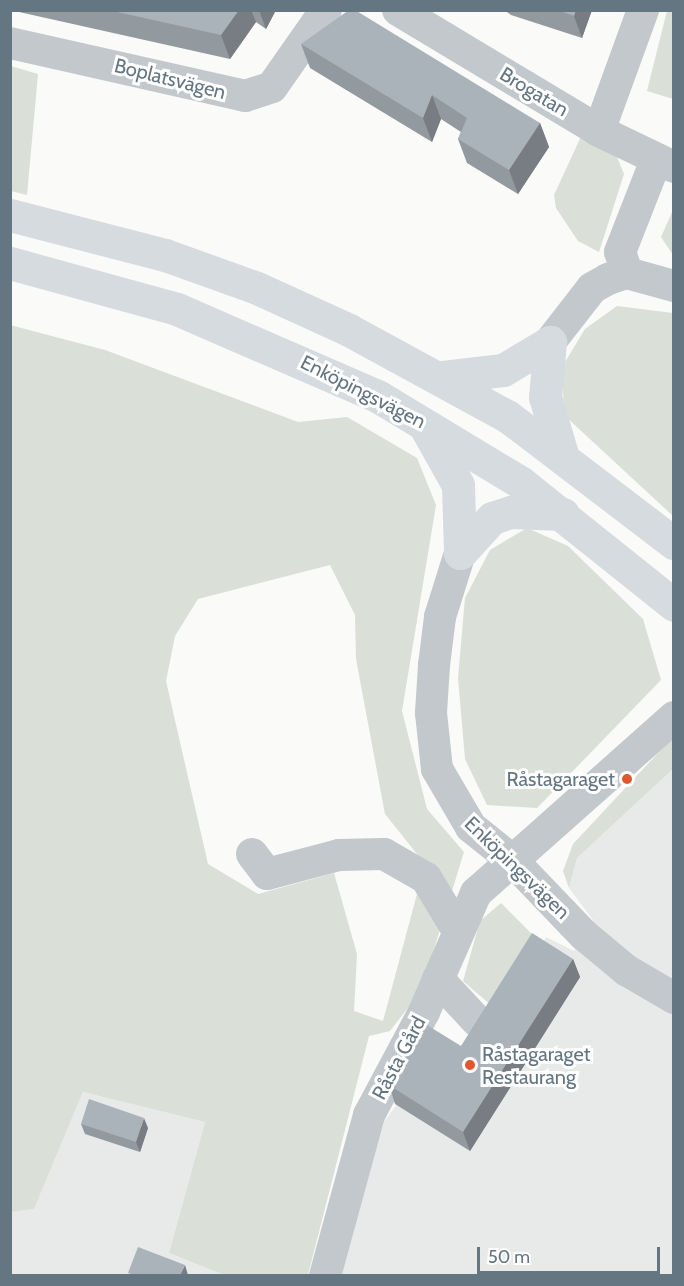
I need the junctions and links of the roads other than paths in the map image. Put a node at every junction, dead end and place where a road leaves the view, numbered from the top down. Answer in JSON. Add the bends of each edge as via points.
{"nodes":[{"id":1,"x":326,"y":10,"type":"edge"},
{"id":2,"x":398,"y":10,"type":"edge"},
{"id":3,"x":643,"y":10,"type":"edge"},
{"id":4,"x":10,"y":43,"type":"edge"},
{"id":5,"x":599,"y":131,"type":"junction"},
{"id":6,"x":668,"y":167,"type":"edge"},
{"id":7,"x":10,"y":215,"type":"edge"},
{"id":8,"x":10,"y":263,"type":"edge"},
{"id":9,"x":627,"y":273,"type":"junction"},
{"id":10,"x":674,"y":286,"type":"edge"},
{"id":11,"x":550,"y":342,"type":"junction"},
{"id":12,"x":443,"y":377,"type":"junction"},
{"id":13,"x":421,"y":422,"type":"junction"},
{"id":14,"x":562,"y":454,"type":"junction"},
{"id":15,"x":563,"y":514,"type":"junction"},
{"id":16,"x":674,"y":543,"type":"edge"},
{"id":17,"x":460,"y":553,"type":"junction"},
{"id":18,"x":674,"y":605,"type":"edge"},
{"id":19,"x":674,"y":717,"type":"edge"},
{"id":20,"x":252,"y":854,"type":"dead end"},
{"id":21,"x":513,"y":860,"type":"junction"},
{"id":22,"x":458,"y":931,"type":"junction"},
{"id":23,"x":438,"y":979,"type":"junction"},
{"id":24,"x":674,"y":998,"type":"edge"},
{"id":25,"x":477,"y":1021,"type":"edge"},
{"id":26,"x":325,"y":1275,"type":"edge"}],
"edges":[{"from":1,"to":4,"type":"street","name":"Boplatsvägen","via":[[272,87],[244,96]]},
{"from":2,"to":5,"type":"street","name":"Brogatan"},
{"from":3,"to":5,"type":"street"},
{"from":5,"to":6,"type":"street","name":"Brogatan"},
{"from":6,"to":9,"type":"street","via":[[620,252]]},
{"from":7,"to":12,"type":"main road","via":[[154,252],[257,288]]},
{"from":8,"to":13,"type":"main road","name":"Enköpingsvägen","via":[[106,286],[249,336]]},
{"from":9,"to":10,"type":"street"},
{"from":9,"to":11,"type":"street","via":[[592,288]]},
{"from":11,"to":12,"type":"main road","via":[[503,370]]},
{"from":11,"to":14,"type":"main road","via":[[545,397]]},
{"from":12,"to":14,"type":"main road"},
{"from":13,"to":15,"type":"main road","name":"Enköpingsvägen"},
{"from":13,"to":17,"type":"main road","via":[[458,485]]},
{"from":14,"to":16,"type":"main road"},
{"from":15,"to":17,"type":"main road","via":[[511,512],[492,518]]},
{"from":15,"to":18,"type":"main road","name":"Enköpingsvägen"},
{"from":17,"to":21,"type":"street","name":"Enköpingsvägen","via":[[440,617],[434,665],[431,713],[437,769],[471,827]]},
{"from":19,"to":21,"type":"street","name":"Råsta Gård"},
{"from":20,"to":22,"type":"street","via":[[267,874],[339,855],[384,854],[426,878]]},
{"from":21,"to":22,"type":"street","name":"Råsta Gård","via":[[476,893]]},
{"from":21,"to":24,"type":"street","name":"Enköpingsvägen","via":[[584,935],[626,970]]},
{"from":22,"to":23,"type":"street","name":"Råsta Gård"},
{"from":23,"to":25,"type":"street"},
{"from":23,"to":26,"type":"street","name":"Råsta Gård","via":[[369,1115]]}]}
